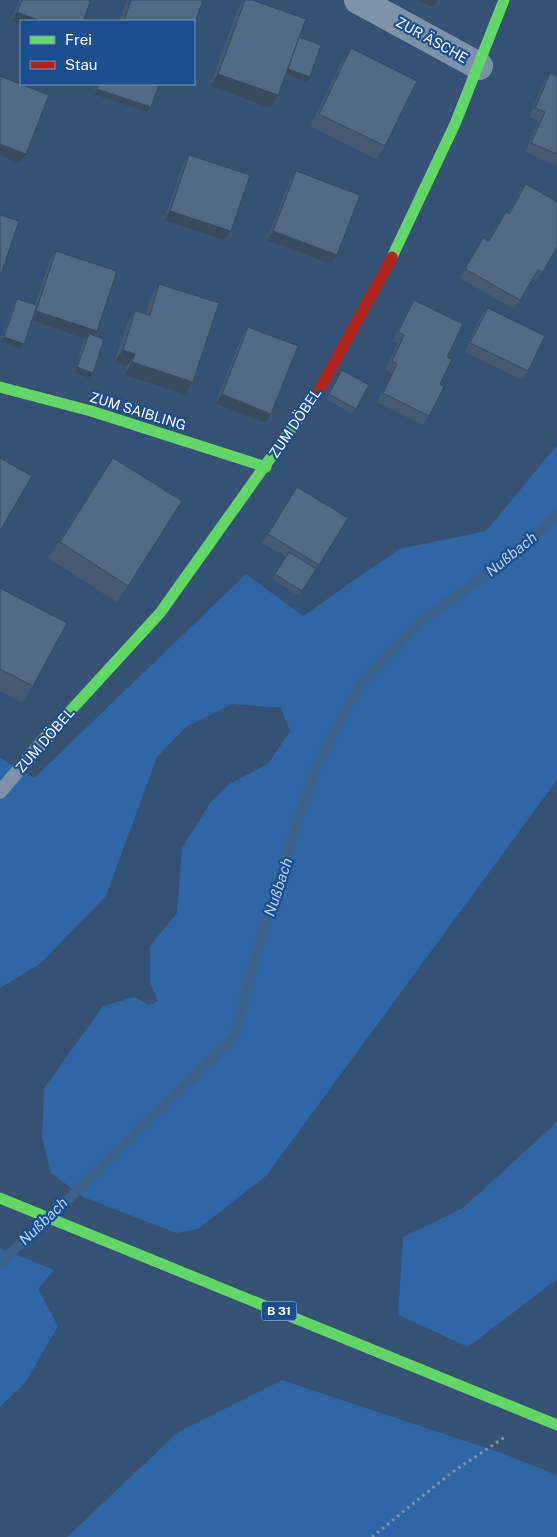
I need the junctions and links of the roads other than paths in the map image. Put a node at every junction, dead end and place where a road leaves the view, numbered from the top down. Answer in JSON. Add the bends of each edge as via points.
{"nodes":[{"id":1,"x":358,"y":0,"type":"edge"},
{"id":2,"x":504,"y":0,"type":"edge"},
{"id":3,"x":479,"y":66,"type":"junction"},
{"id":4,"x":0,"y":387,"type":"edge"},
{"id":5,"x":266,"y":467,"type":"junction"},
{"id":6,"x":51,"y":732,"type":"joint"},
{"id":7,"x":0,"y":792,"type":"edge"},
{"id":8,"x":0,"y":1198,"type":"edge"},
{"id":9,"x":557,"y":1425,"type":"edge"}],
"edges":[{"from":1,"to":3,"type":"street","name":"ZUR ÄSCHE"},
{"from":2,"to":3,"type":"street","name":"ZUM DÖBEL"},
{"from":3,"to":5,"type":"street","name":"ZUM DÖBEL","via":[[392,257],[319,390]]},
{"from":4,"to":5,"type":"street","name":"ZUM SAIBLING","via":[[91,411]]},
{"from":5,"to":6,"type":"street","name":"ZUM DÖBEL","via":[[160,613]]},
{"from":6,"to":7,"type":"lane","name":"ZUM DÖBEL"},
{"from":8,"to":9,"type":"street","number":"B 31","bridge":true}]}
